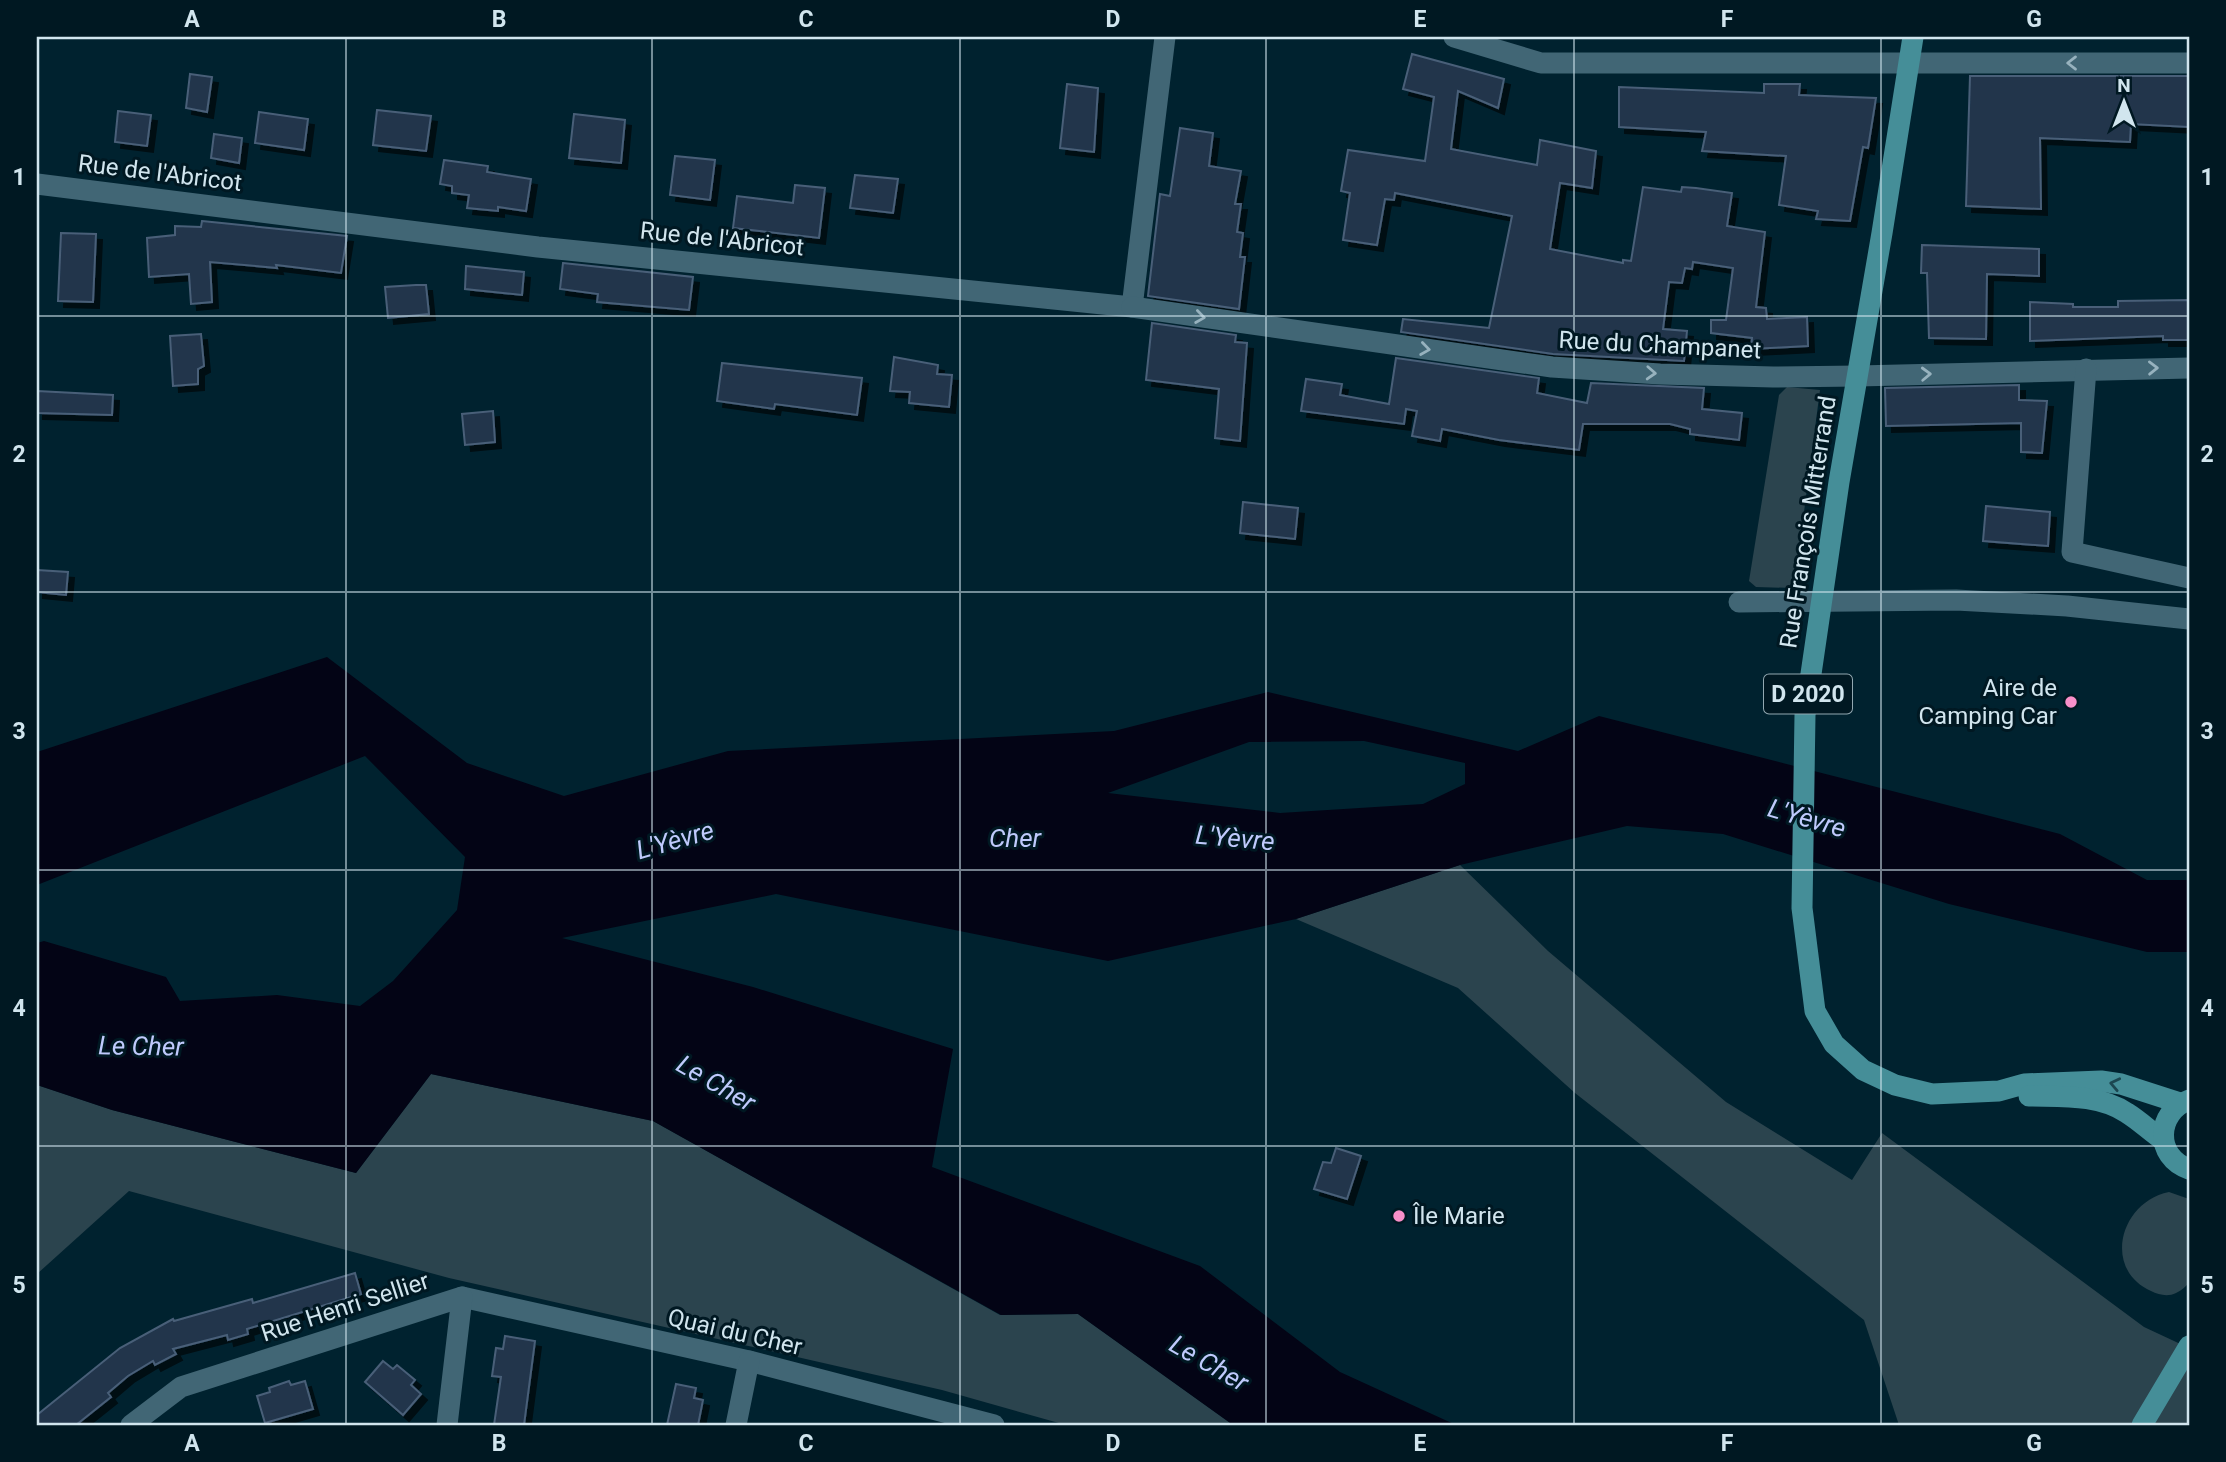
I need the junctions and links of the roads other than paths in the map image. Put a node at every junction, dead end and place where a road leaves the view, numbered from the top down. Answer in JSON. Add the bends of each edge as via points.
{"nodes":[{"id":1,"x":1166,"y":37,"type":"edge"},
{"id":2,"x":1454,"y":37,"type":"edge"},
{"id":3,"x":1913,"y":37,"type":"edge"},
{"id":4,"x":1909,"y":62,"type":"junction"},
{"id":5,"x":2189,"y":63,"type":"edge"},
{"id":6,"x":37,"y":184,"type":"edge"},
{"id":7,"x":1132,"y":307,"type":"junction"},
{"id":8,"x":2189,"y":368,"type":"edge"},
{"id":9,"x":2086,"y":369,"type":"junction"},
{"id":10,"x":1858,"y":376,"type":"junction"},
{"id":11,"x":2189,"y":578,"type":"edge"},
{"id":12,"x":1739,"y":602,"type":"dead end"},
{"id":13,"x":2189,"y":619,"type":"edge"},
{"id":14,"x":1999,"y":1091,"type":"junction"},
{"id":15,"x":2185,"y":1101,"type":"edge"},
{"id":16,"x":2163,"y":1140,"type":"junction"},
{"id":17,"x":2189,"y":1169,"type":"edge"},
{"id":18,"x":462,"y":1297,"type":"junction"},
{"id":19,"x":2189,"y":1346,"type":"edge"},
{"id":20,"x":749,"y":1361,"type":"junction"},
{"id":21,"x":131,"y":1425,"type":"edge"},
{"id":22,"x":447,"y":1425,"type":"edge"},
{"id":23,"x":736,"y":1425,"type":"edge"},
{"id":24,"x":994,"y":1425,"type":"edge"},
{"id":25,"x":2142,"y":1425,"type":"edge"}],
"edges":[{"from":1,"to":7,"type":"street"},
{"from":2,"to":4,"type":"street","via":[[1541,63]]},
{"from":3,"to":4,"type":"main road","name":"Rue François Mitterrand","number":"D 2020"},
{"from":5,"to":4,"type":"street","one_way":true},
{"from":4,"to":10,"type":"main road","name":"Rue François Mitterrand","number":"D 2020"},
{"from":6,"to":7,"type":"street","name":"Rue de l'Abricot","via":[[538,247]]},
{"from":7,"to":10,"type":"street","name":"Rue du Champanet","one_way":true,"via":[[1552,367]]},
{"from":9,"to":8,"type":"street","name":"Rue du Champanet","one_way":true},
{"from":10,"to":9,"type":"street","name":"Rue du Champanet","one_way":true},
{"from":9,"to":11,"type":"street","via":[[2071,552]]},
{"from":10,"to":14,"type":"main road","name":"Rue François Mitterrand","number":"D 2020","via":[[1805,715],[1802,908],[1815,1011],[1834,1044],[1863,1070],[1895,1085],[1932,1094]]},
{"from":12,"to":13,"type":"street","via":[[1956,600]]},
{"from":15,"to":14,"type":"main road","number":"D 2020","one_way":true,"via":[[2094,1080],[2024,1084]]},
{"from":14,"to":16,"type":"main road","number":"D 2020","via":[[2096,1100],[2128,1113]]},
{"from":15,"to":16,"type":"main road","via":[[2166,1119]]},
{"from":16,"to":17,"type":"main road","via":[[2170,1157]]},
{"from":18,"to":20,"type":"street","name":"Quai du Cher"},
{"from":18,"to":21,"type":"street","name":"Rue Henri Sellier","via":[[181,1387]]},
{"from":18,"to":22,"type":"street","name":"Rue Henri Sellier"},
{"from":19,"to":25,"type":"main road"},
{"from":20,"to":23,"type":"street"},
{"from":20,"to":24,"type":"street","name":"Quai du Cher"}]}
